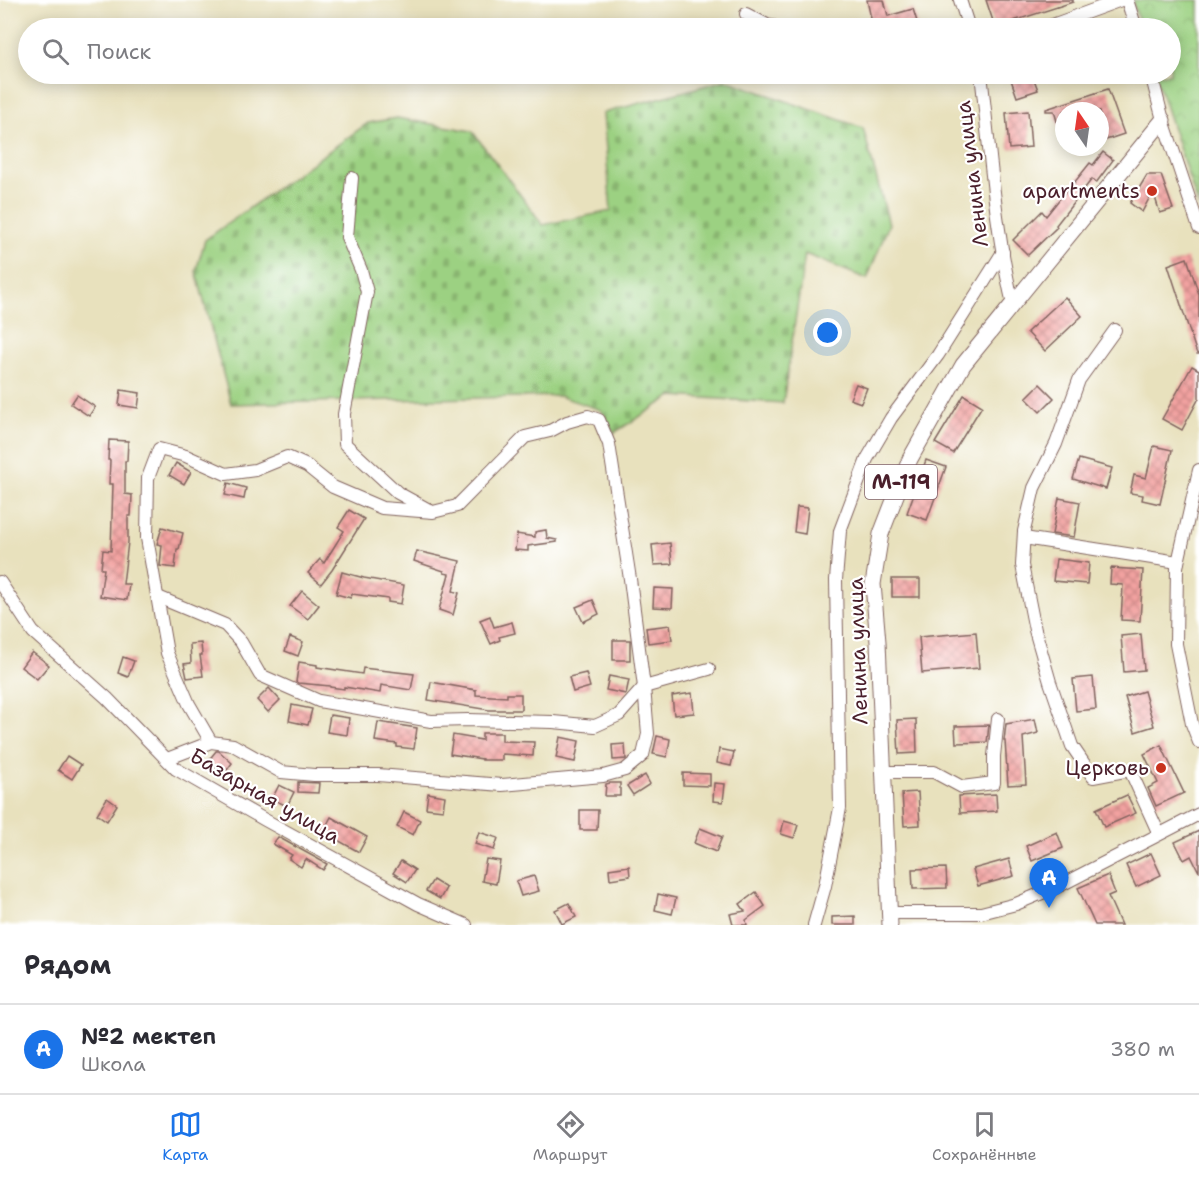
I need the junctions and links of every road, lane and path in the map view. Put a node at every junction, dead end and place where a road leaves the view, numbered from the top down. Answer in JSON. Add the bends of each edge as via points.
{"nodes":[{"id":1,"x":960,"y":0,"type":"edge"},
{"id":2,"x":1121,"y":0,"type":"edge"},
{"id":3,"x":1127,"y":0,"type":"edge"},
{"id":4,"x":746,"y":14,"type":"dead end"},
{"id":5,"x":754,"y":18,"type":"edge"},
{"id":6,"x":966,"y":18,"type":"edge"},
{"id":7,"x":1072,"y":18,"type":"edge"},
{"id":8,"x":1133,"y":18,"type":"edge"},
{"id":9,"x":982,"y":84,"type":"edge"},
{"id":10,"x":1153,"y":84,"type":"edge"},
{"id":11,"x":1163,"y":120,"type":"junction"},
{"id":12,"x":352,"y":178,"type":"dead end"},
{"id":13,"x":1199,"y":228,"type":"edge"},
{"id":14,"x":1003,"y":252,"type":"junction"},
{"id":15,"x":1013,"y":304,"type":"junction"},
{"id":16,"x":1115,"y":330,"type":"dead end"},
{"id":17,"x":1199,"y":470,"type":"edge"},
{"id":18,"x":433,"y":512,"type":"junction"},
{"id":19,"x":1024,"y":538,"type":"junction"},
{"id":20,"x":1178,"y":562,"type":"junction"},
{"id":21,"x":0,"y":582,"type":"edge"},
{"id":22,"x":158,"y":597,"type":"junction"},
{"id":23,"x":709,"y":669,"type":"dead end"},
{"id":24,"x":644,"y":687,"type":"junction"},
{"id":25,"x":998,"y":719,"type":"dead end"},
{"id":26,"x":211,"y":742,"type":"junction"},
{"id":27,"x":1199,"y":742,"type":"edge"},
{"id":28,"x":167,"y":759,"type":"junction"},
{"id":29,"x":884,"y":772,"type":"junction"},
{"id":30,"x":1199,"y":814,"type":"edge"},
{"id":31,"x":1159,"y":834,"type":"junction"},
{"id":32,"x":889,"y":919,"type":"edge"},
{"id":33,"x":466,"y":925,"type":"edge"},
{"id":34,"x":814,"y":925,"type":"edge"}],
"edges":[{"from":1,"to":6,"type":"street"},
{"from":2,"to":7,"type":"street"},
{"from":3,"to":8,"type":"street"},
{"from":4,"to":5,"type":"street"},
{"from":9,"to":14,"type":"street","name":"Ленина улица"},
{"from":10,"to":11,"type":"street"},
{"from":11,"to":13,"type":"street"},
{"from":11,"to":15,"type":"main road","name":"Ленина улица","number":"М-119"},
{"from":12,"to":18,"type":"street","via":[[347,237],[367,292],[344,414],[345,444],[398,493]]},
{"from":14,"to":15,"type":"street","name":"Ленина улица"},
{"from":14,"to":34,"type":"street","via":[[867,459],[840,531],[836,580],[840,808]]},
{"from":15,"to":29,"type":"main road","name":"Ленина улица","number":"М-119","via":[[963,365],[910,459],[880,534],[873,585]]},
{"from":16,"to":19,"type":"street","via":[[1079,380],[1056,444],[1034,488]]},
{"from":17,"to":20,"type":"street"},
{"from":18,"to":22,"type":"street","via":[[382,508],[333,487],[307,466],[287,458],[255,470],[226,474],[159,449],[148,478],[147,538]]},
{"from":18,"to":24,"type":"street","via":[[457,506],[525,437],[588,416],[599,420],[609,444]]},
{"from":19,"to":20,"type":"street"},
{"from":19,"to":31,"type":"street","via":[[1022,565],[1035,630],[1072,746],[1093,777],[1130,770]]},
{"from":20,"to":27,"type":"street","via":[[1176,644]]},
{"from":21,"to":28,"type":"street","name":"Базарная улица","via":[[33,632]]},
{"from":22,"to":24,"type":"street","via":[[225,625],[241,642],[260,675],[319,701],[431,721],[595,726],[619,715]]},
{"from":22,"to":26,"type":"street","via":[[167,653]]},
{"from":23,"to":24,"type":"street"},
{"from":24,"to":26,"type":"street","via":[[648,734],[643,754],[625,770],[603,776],[502,785],[378,775],[314,775],[281,772],[233,745]]},
{"from":25,"to":29,"type":"street","via":[[994,783],[962,787],[934,772]]},
{"from":26,"to":28,"type":"street"},
{"from":28,"to":33,"type":"street","name":"Базарная улица","via":[[176,769],[265,820],[418,904]]},
{"from":29,"to":32,"type":"main road","name":"Ленина улица","number":"М-119"},
{"from":30,"to":31,"type":"street"},
{"from":31,"to":32,"type":"street","via":[[1061,885],[1016,903],[981,914]]}]}
